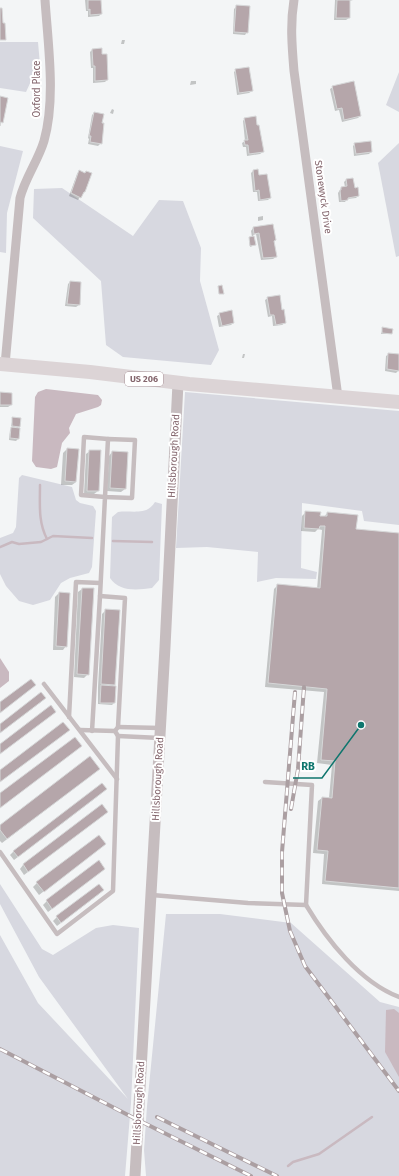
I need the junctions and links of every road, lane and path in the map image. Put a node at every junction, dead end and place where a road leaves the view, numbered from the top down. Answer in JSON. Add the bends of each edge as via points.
{"nodes":[{"id":1,"x":45,"y":0,"type":"edge"},
{"id":2,"x":294,"y":0,"type":"edge"},
{"id":3,"x":3,"y":364,"type":"edge"},
{"id":4,"x":178,"y":383,"type":"junction"},
{"id":5,"x":338,"y":397,"type":"junction"},
{"id":6,"x":399,"y":402,"type":"edge"},
{"id":7,"x":108,"y":439,"type":"junction"},
{"id":8,"x":105,"y":497,"type":"junction"},
{"id":9,"x":100,"y":583,"type":"junction"},
{"id":10,"x":100,"y":596,"type":"junction"},
{"id":11,"x":44,"y":684,"type":"dead end"},
{"id":12,"x":69,"y":716,"type":"junction"},
{"id":13,"x":118,"y":726,"type":"junction"},
{"id":14,"x":80,"y":730,"type":"junction"},
{"id":15,"x":92,"y":731,"type":"junction"},
{"id":16,"x":115,"y":731,"type":"junction"},
{"id":17,"x":160,"y":733,"type":"junction"},
{"id":18,"x":118,"y":736,"type":"junction"},
{"id":19,"x":117,"y":779,"type":"junction"},
{"id":20,"x":264,"y":782,"type":"dead end"},
{"id":21,"x":0,"y":852,"type":"edge"},
{"id":22,"x":152,"y":895,"type":"junction"},
{"id":23,"x":306,"y":905,"type":"junction"},
{"id":24,"x":399,"y":997,"type":"edge"},
{"id":25,"x":135,"y":1176,"type":"edge"}],
"edges":[{"from":1,"to":3,"type":"street","name":"Oxford Place","via":[[50,106],[48,125],[44,143],[22,187]]},
{"from":2,"to":5,"type":"street","name":"Stonewyck Drive","via":[[294,71]]},
{"from":3,"to":4,"type":"main road","number":"US 206"},
{"from":4,"to":5,"type":"main road","number":"US 206"},
{"from":4,"to":17,"type":"street","name":"Hillsborough Road"},
{"from":5,"to":6,"type":"main road","number":"US 206"},
{"from":7,"to":8,"type":"lane"},
{"from":7,"to":8,"type":"lane","via":[[84,437],[81,495]]},
{"from":7,"to":8,"type":"lane","via":[[135,440],[132,498]]},
{"from":8,"to":9,"type":"lane"},
{"from":9,"to":10,"type":"lane"},
{"from":9,"to":12,"type":"lane","via":[[76,582]]},
{"from":10,"to":13,"type":"lane","via":[[126,598]]},
{"from":10,"to":15,"type":"lane"},
{"from":11,"to":12,"type":"lane"},
{"from":12,"to":14,"type":"lane"},
{"from":13,"to":16,"type":"lane"},
{"from":13,"to":17,"type":"lane"},
{"from":14,"to":15,"type":"lane"},
{"from":14,"to":19,"type":"lane"},
{"from":15,"to":16,"type":"lane"},
{"from":16,"to":18,"type":"lane"},
{"from":17,"to":18,"type":"lane"},
{"from":17,"to":22,"type":"street","name":"Hillsborough Road"},
{"from":18,"to":19,"type":"lane"},
{"from":19,"to":21,"type":"lane","via":[[113,891],[57,934]]},
{"from":20,"to":23,"type":"lane","via":[[312,786]]},
{"from":22,"to":23,"type":"lane"},
{"from":22,"to":25,"type":"street","name":"Hillsborough Road"},
{"from":23,"to":24,"type":"lane","via":[[318,924],[355,969],[369,981]]}]}
